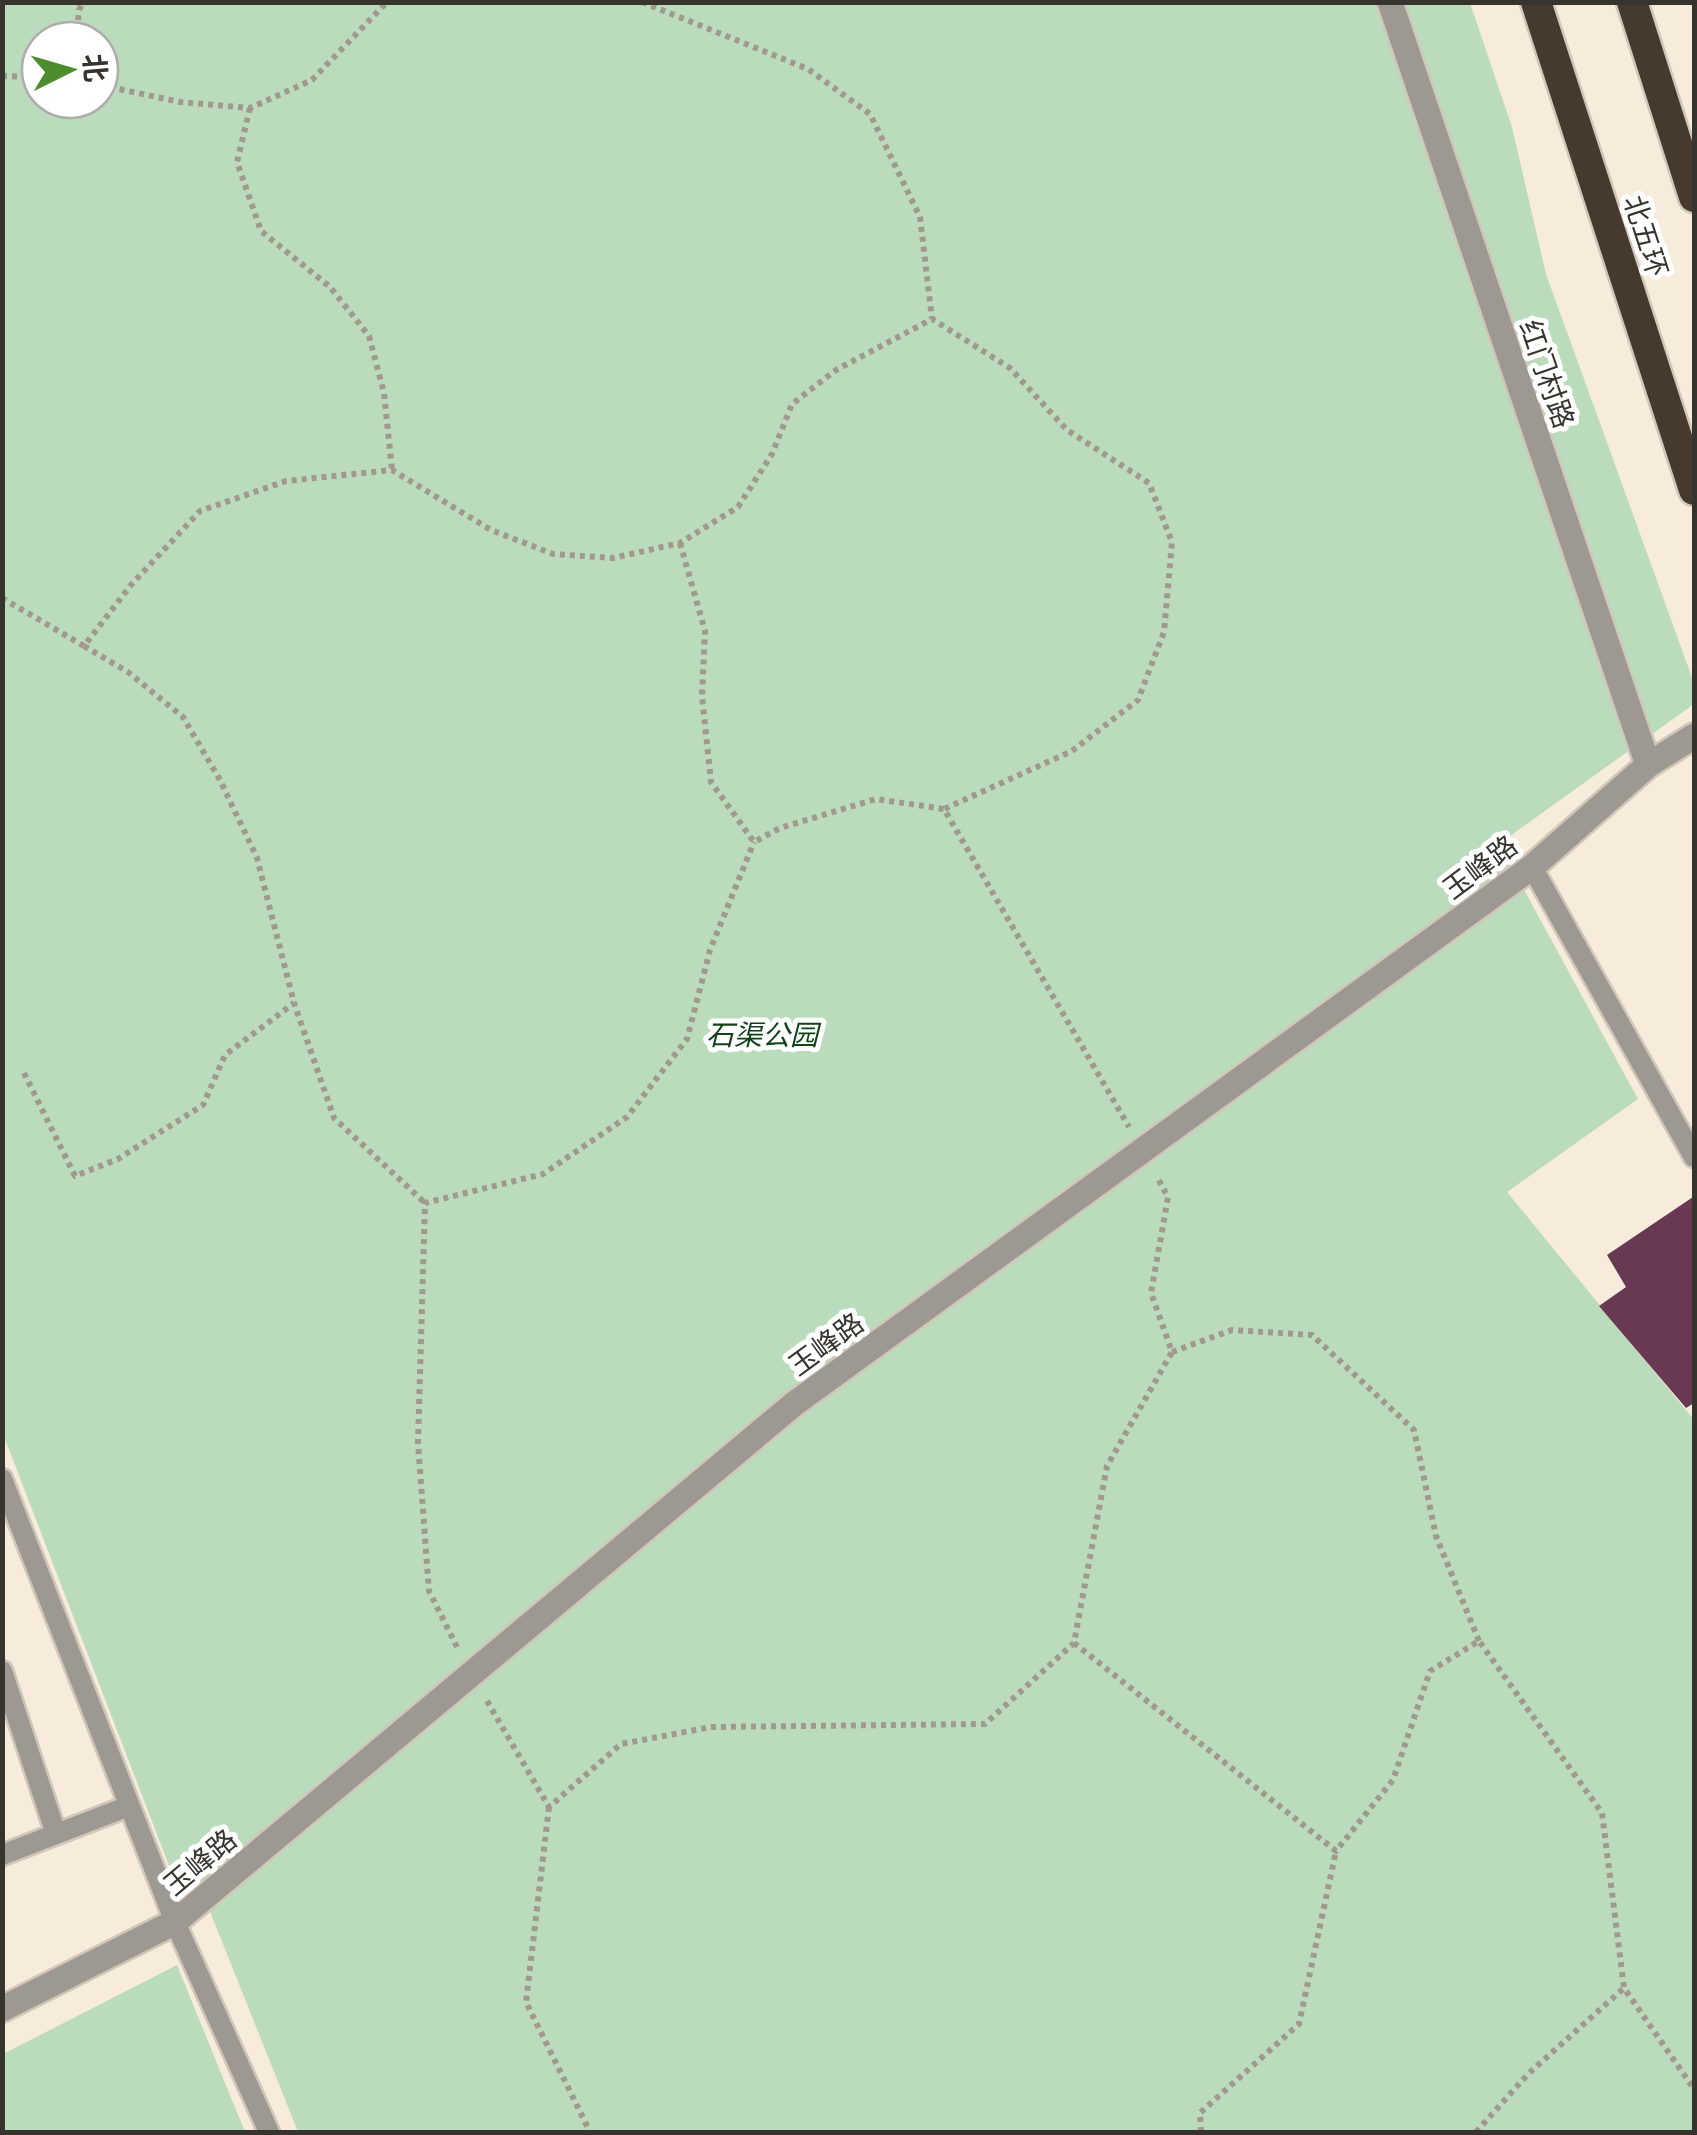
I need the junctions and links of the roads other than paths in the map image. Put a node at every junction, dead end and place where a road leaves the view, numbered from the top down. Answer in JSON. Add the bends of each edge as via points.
{"nodes":[{"id":1,"x":1390,"y":2,"type":"edge"},
{"id":2,"x":1536,"y":2,"type":"edge"},
{"id":3,"x":1632,"y":2,"type":"edge"},
{"id":4,"x":1694,"y":196,"type":"edge"},
{"id":5,"x":1694,"y":490,"type":"edge"},
{"id":6,"x":1694,"y":736,"type":"edge"},
{"id":7,"x":1648,"y":765,"type":"junction"},
{"id":8,"x":1532,"y":867,"type":"junction"},
{"id":9,"x":1694,"y":1157,"type":"edge"},
{"id":10,"x":2,"y":1479,"type":"edge"},
{"id":11,"x":2,"y":1670,"type":"edge"},
{"id":12,"x":129,"y":1806,"type":"junction"},
{"id":13,"x":56,"y":1834,"type":"junction"},
{"id":14,"x":2,"y":1855,"type":"edge"},
{"id":15,"x":175,"y":1922,"type":"junction"},
{"id":16,"x":2,"y":2009,"type":"edge"},
{"id":17,"x":269,"y":2132,"type":"edge"}],
"edges":[{"from":1,"to":7,"type":"street","name":"红门村路"},
{"from":2,"to":5,"type":"highway","name":"北五环"},
{"from":3,"to":4,"type":"highway"},
{"from":6,"to":7,"type":"street","name":"玉峰路"},
{"from":7,"to":8,"type":"street","name":"玉峰路"},
{"from":8,"to":9,"type":"lane"},
{"from":8,"to":15,"type":"street","name":"玉峰路","via":[[794,1404]]},
{"from":10,"to":12,"type":"lane"},
{"from":11,"to":13,"type":"lane"},
{"from":12,"to":13,"type":"lane"},
{"from":12,"to":15,"type":"lane"},
{"from":13,"to":14,"type":"lane"},
{"from":15,"to":16,"type":"street","name":"玉峰路"},
{"from":15,"to":17,"type":"lane"}]}
